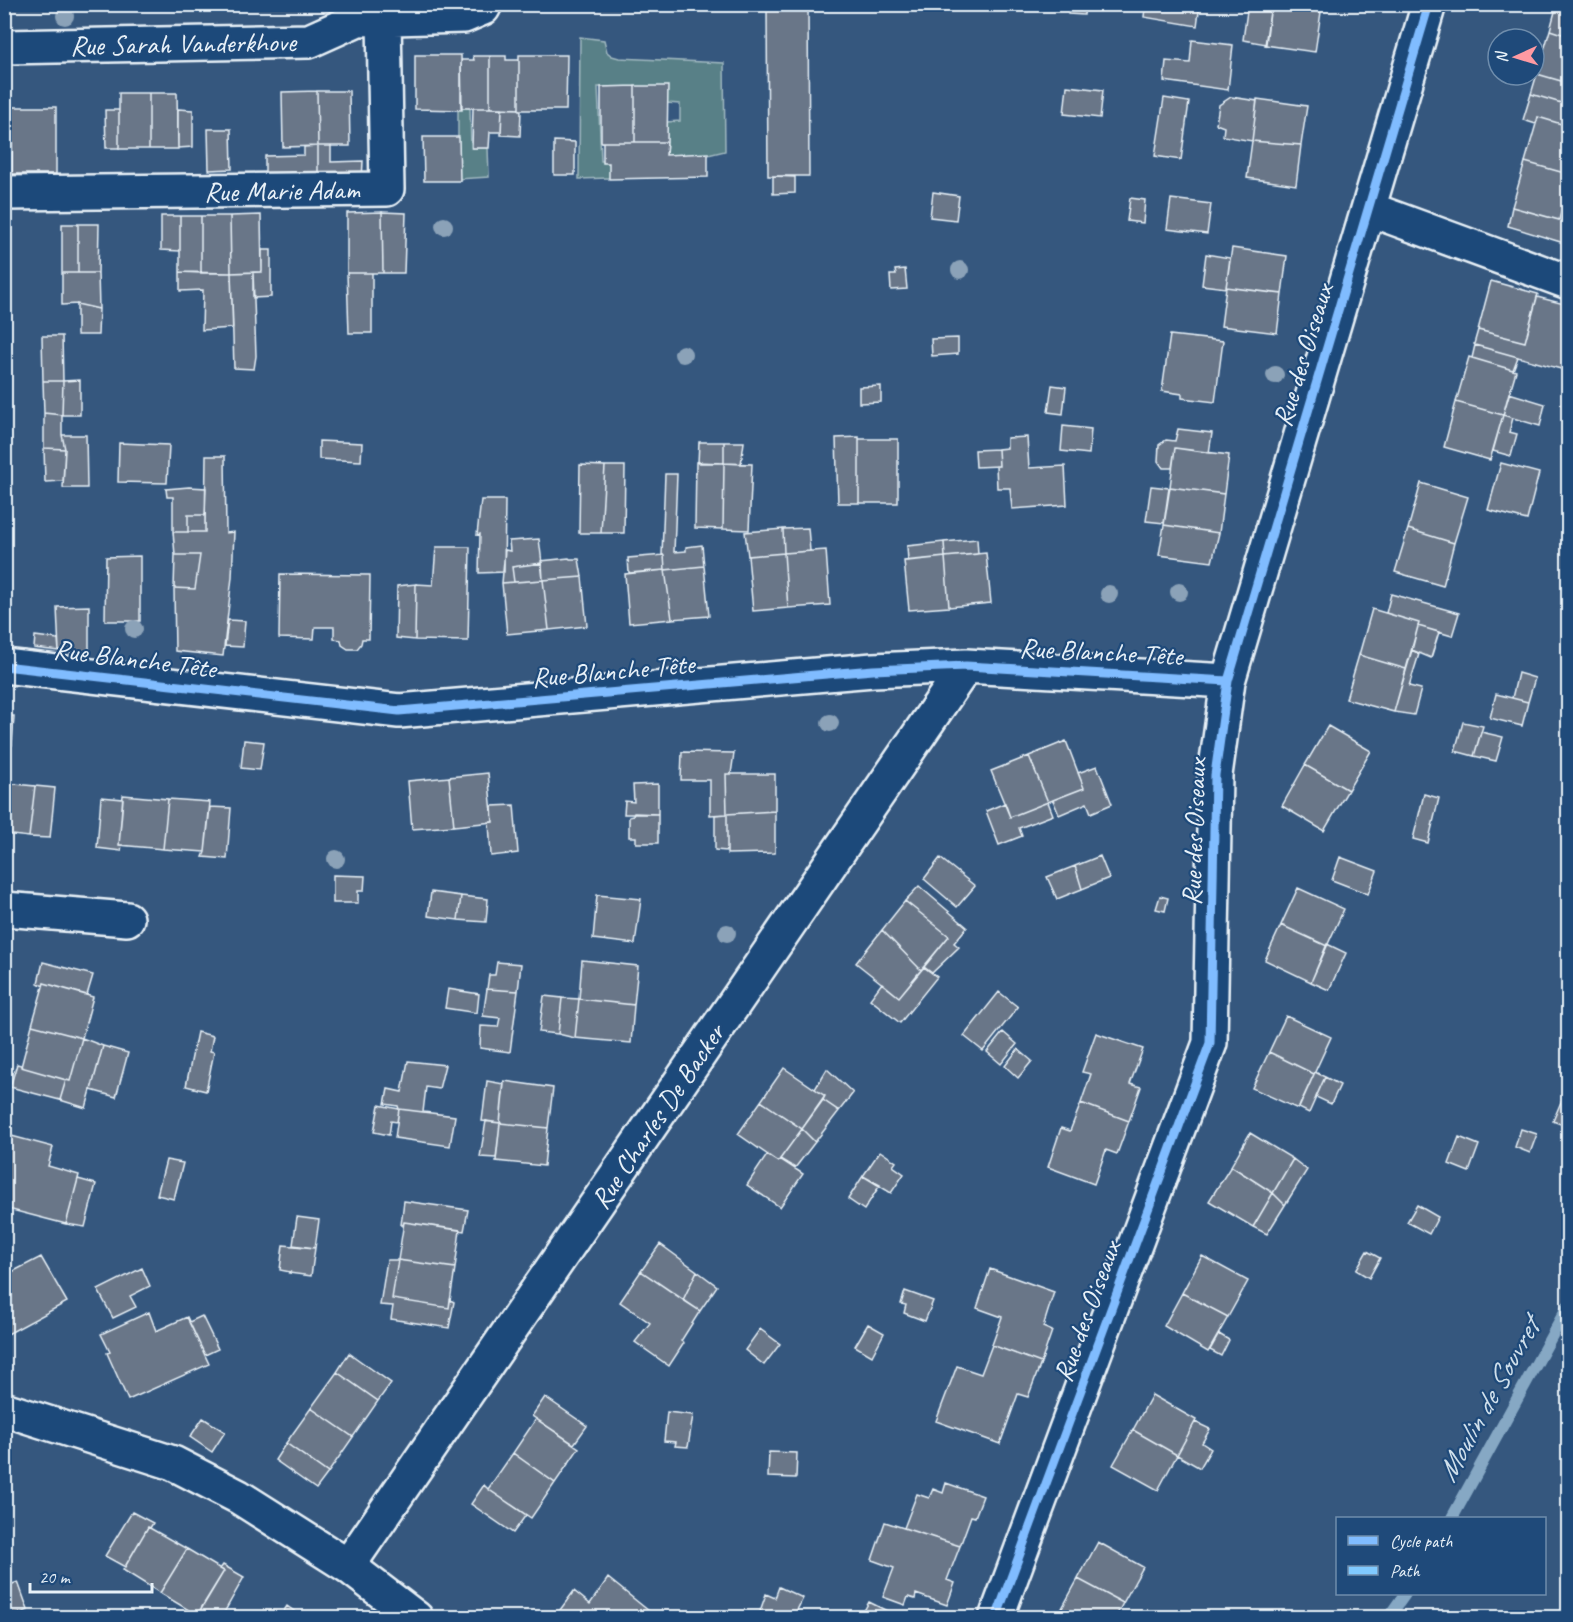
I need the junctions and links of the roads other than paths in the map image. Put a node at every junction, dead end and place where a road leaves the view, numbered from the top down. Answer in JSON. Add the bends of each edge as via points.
{"nodes":[{"id":1,"x":1430,"y":4,"type":"edge"},
{"id":2,"x":484,"y":6,"type":"edge"},
{"id":3,"x":367,"y":14,"type":"edge"},
{"id":4,"x":4,"y":47,"type":"edge"},
{"id":5,"x":4,"y":193,"type":"edge"},
{"id":6,"x":1369,"y":209,"type":"junction"},
{"id":7,"x":1569,"y":282,"type":"edge"},
{"id":8,"x":4,"y":666,"type":"edge"},
{"id":9,"x":966,"y":666,"type":"junction"},
{"id":10,"x":1228,"y":681,"type":"junction"},
{"id":11,"x":4,"y":909,"type":"edge"},
{"id":12,"x":127,"y":919,"type":"dead end"},
{"id":13,"x":4,"y":1409,"type":"edge"},
{"id":14,"x":348,"y":1566,"type":"junction"},
{"id":15,"x":416,"y":1617,"type":"edge"},
{"id":16,"x":996,"y":1617,"type":"edge"}],
"edges":[{"from":1,"to":6,"type":"street","name":"Rue des Oiseaux"},
{"from":2,"to":3,"type":"street","name":"Rue Sarah Vanderkhove","via":[[464,16]]},
{"from":3,"to":4,"type":"street","name":"Rue Sarah Vanderkhove","via":[[309,41]]},
{"from":3,"to":5,"type":"street","name":"Rue Marie Adam","via":[[387,189]]},
{"from":6,"to":7,"type":"street"},
{"from":6,"to":10,"type":"street","name":"Rue des Oiseaux"},
{"from":8,"to":9,"type":"street","name":"Rue Blanche Tête","via":[[399,711],[873,670]]},
{"from":9,"to":10,"type":"street","name":"Rue Blanche Tête"},
{"from":9,"to":14,"type":"street","name":"Rue Charles De Backer"},
{"from":10,"to":16,"type":"street","name":"Rue des Oiseaux","via":[[1215,775],[1210,1042]]},
{"from":11,"to":12,"type":"street"},
{"from":13,"to":14,"type":"street","via":[[173,1463],[239,1497]]},
{"from":14,"to":15,"type":"street"}]}
